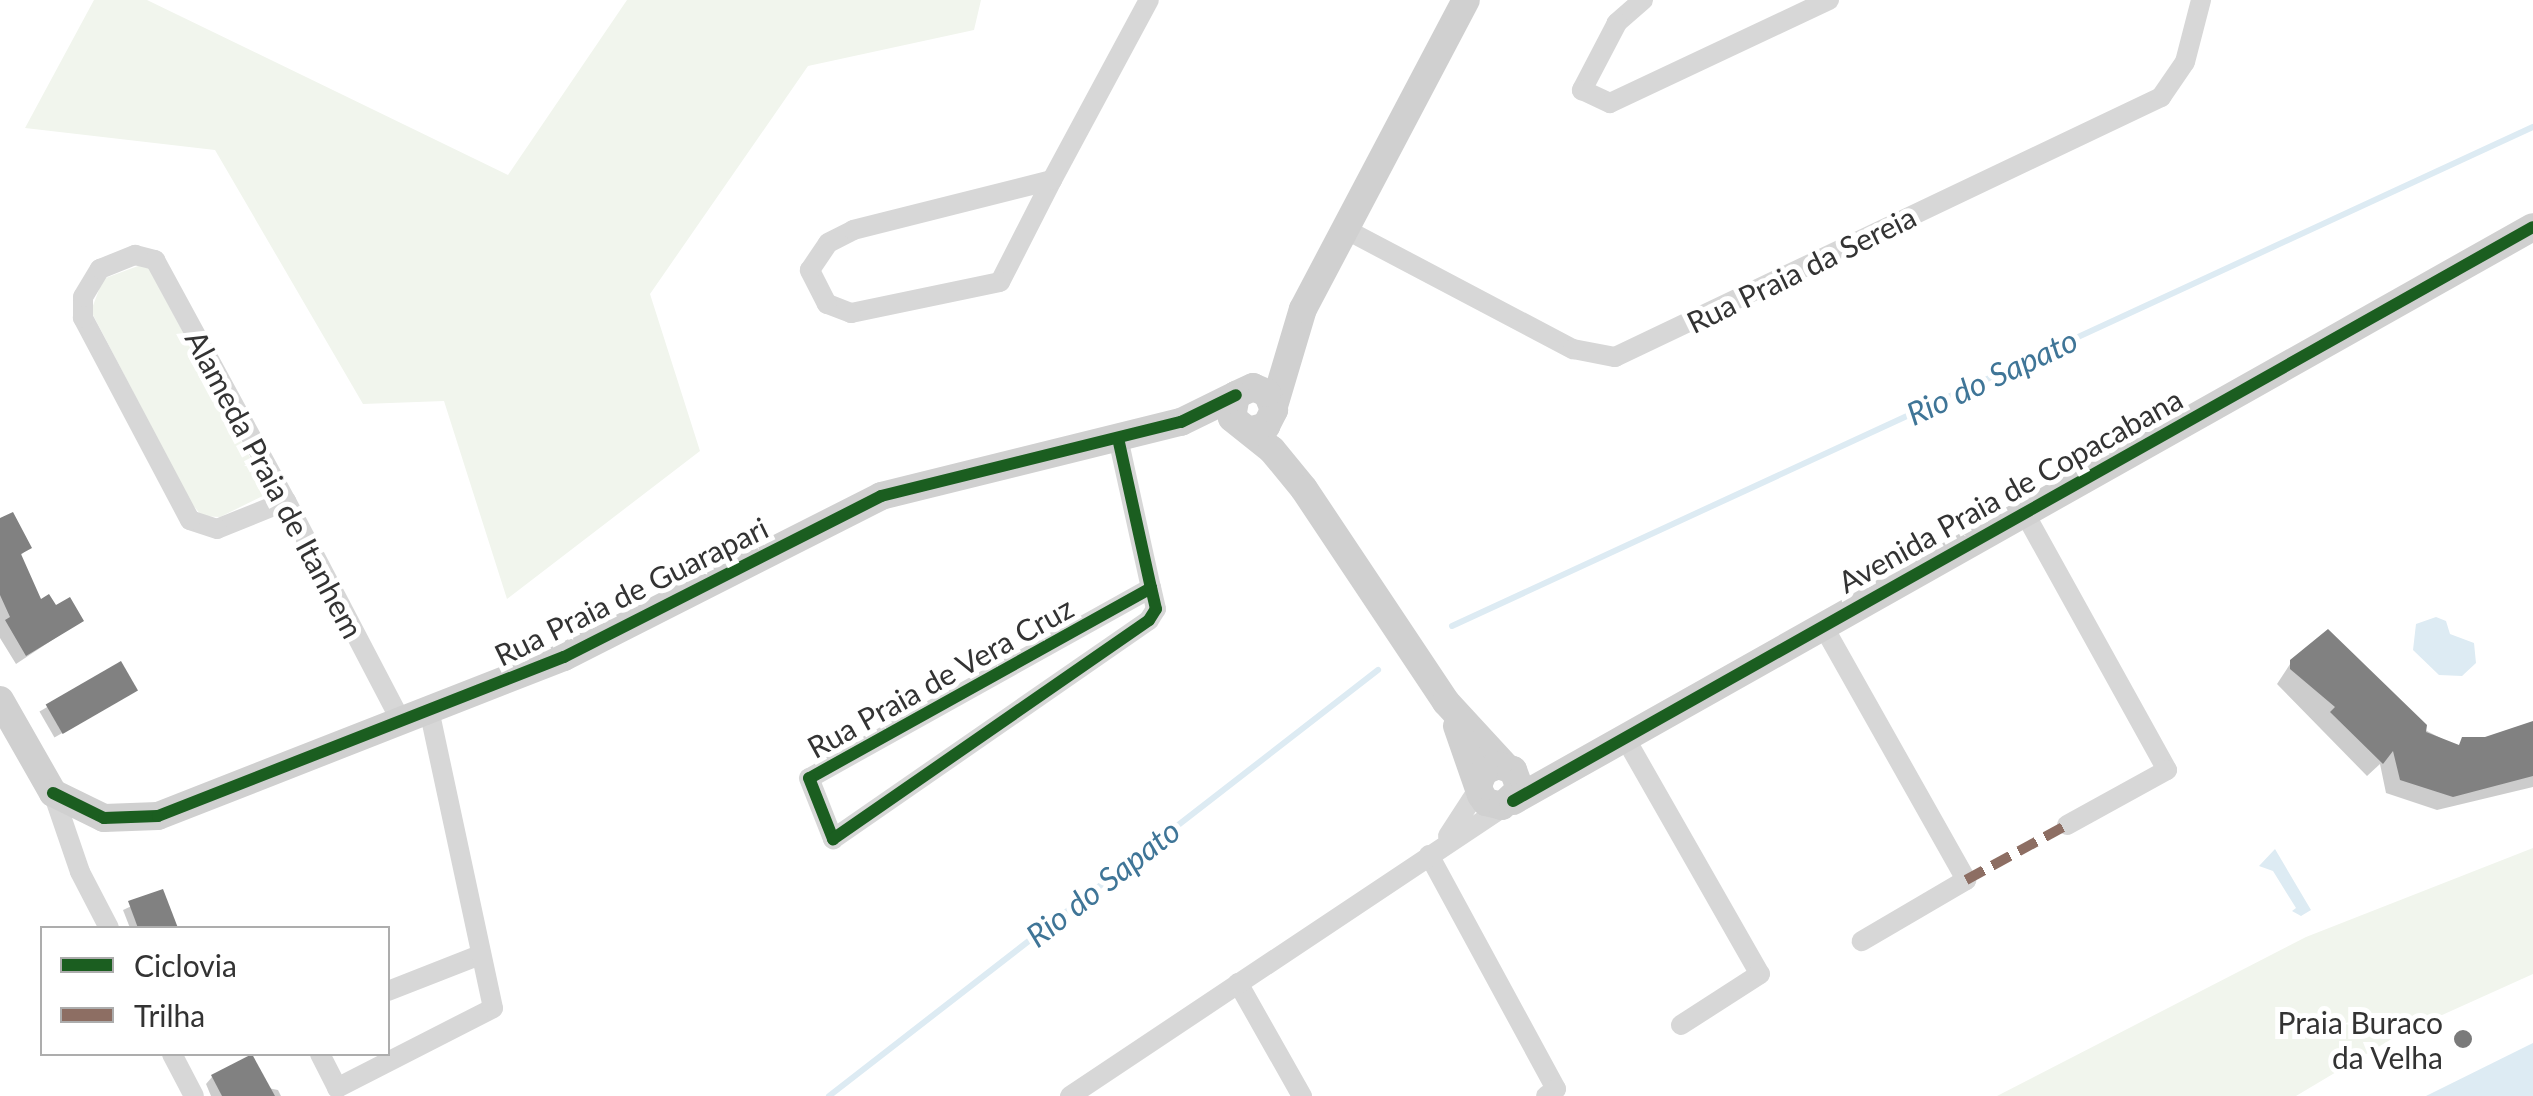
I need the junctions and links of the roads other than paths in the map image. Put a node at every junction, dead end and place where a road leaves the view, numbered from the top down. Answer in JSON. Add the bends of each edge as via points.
{"nodes":[{"id":1,"x":1149,"y":0,"type":"edge"},
{"id":2,"x":1466,"y":0,"type":"edge"},
{"id":3,"x":1643,"y":0,"type":"edge"},
{"id":4,"x":1830,"y":0,"type":"edge"},
{"id":5,"x":2201,"y":0,"type":"edge"},
{"id":6,"x":1052,"y":180,"type":"junction"},
{"id":7,"x":2533,"y":227,"type":"edge"},
{"id":8,"x":1346,"y":229,"type":"junction"},
{"id":9,"x":1303,"y":309,"type":"junction"},
{"id":10,"x":1237,"y":393,"type":"junction"},
{"id":11,"x":1274,"y":408,"type":"junction"},
{"id":12,"x":1181,"y":422,"type":"junction"},
{"id":13,"x":1247,"y":430,"type":"junction"},
{"id":14,"x":1118,"y":438,"type":"junction"},
{"id":15,"x":1304,"y":489,"type":"junction"},
{"id":16,"x":286,"y":500,"type":"junction"},
{"id":17,"x":2024,"y":512,"type":"junction"},
{"id":18,"x":1151,"y":588,"type":"junction"},
{"id":19,"x":1822,"y":624,"type":"junction"},
{"id":20,"x":0,"y":700,"type":"edge"},
{"id":21,"x":1446,"y":702,"type":"junction"},
{"id":22,"x":429,"y":710,"type":"junction"},
{"id":23,"x":400,"y":721,"type":"junction"},
{"id":24,"x":1624,"y":736,"type":"junction"},
{"id":25,"x":1592,"y":755,"type":"junction"},
{"id":26,"x":1506,"y":766,"type":"junction"},
{"id":27,"x":1479,"y":786,"type":"junction"},
{"id":28,"x":53,"y":793,"type":"junction"},
{"id":29,"x":1511,"y":802,"type":"junction"},
{"id":30,"x":2067,"y":824,"type":"dead end"},
{"id":31,"x":1433,"y":852,"type":"junction"},
{"id":32,"x":108,"y":926,"type":"edge"},
{"id":33,"x":1862,"y":941,"type":"dead end"},
{"id":34,"x":480,"y":956,"type":"junction"},
{"id":35,"x":1238,"y":983,"type":"junction"},
{"id":36,"x":390,"y":990,"type":"edge"},
{"id":37,"x":1681,"y":1025,"type":"dead end"},
{"id":38,"x":173,"y":1056,"type":"edge"},
{"id":39,"x":321,"y":1056,"type":"edge"},
{"id":40,"x":1551,"y":1093,"type":"edge"},
{"id":41,"x":194,"y":1096,"type":"edge"},
{"id":42,"x":1070,"y":1096,"type":"edge"},
{"id":43,"x":1302,"y":1096,"type":"edge"}],
"edges":[{"from":1,"to":6,"type":"street"},
{"from":2,"to":8,"type":"street","name":"Rua Praia de Guarapari"},
{"from":3,"to":4,"type":"street","via":[[1617,23],[1582,90],[1610,103]]},
{"from":5,"to":8,"type":"street","name":"Rua Praia da Sereia","via":[[2185,62],[2160,98],[1615,357],[1574,349]]},
{"from":6,"to":6,"type":"street","via":[[853,230],[828,243],[810,270],[827,304],[852,313],[1000,282]]},
{"from":7,"to":17,"type":"street","name":"Avenida Praia de Copacabana"},
{"from":8,"to":9,"type":"street","name":"Rua Praia de Guarapari"},
{"from":9,"to":10,"type":"street","name":"Rua Praia de Guarapari"},
{"from":9,"to":11,"type":"street","name":"Rua Praia de Guarapari"},
{"from":10,"to":11,"type":"street","via":[[1260,389]]},
{"from":10,"to":12,"type":"street","name":"Rua Praia de Guarapari"},
{"from":10,"to":13,"type":"street","via":[[1232,418]]},
{"from":11,"to":13,"type":"street","via":[[1266,426]]},
{"from":11,"to":15,"type":"street"},
{"from":12,"to":13,"type":"street","name":"Rua Praia de Guarapari"},
{"from":12,"to":14,"type":"street","name":"Rua Praia de Guarapari"},
{"from":13,"to":15,"type":"street"},
{"from":14,"to":18,"type":"street"},
{"from":14,"to":22,"type":"street","name":"Rua Praia de Guarapari","via":[[881,496],[564,657]]},
{"from":15,"to":21,"type":"street"},
{"from":16,"to":16,"type":"street","name":"Alameda Praia de Itanhem","via":[[159,266],[142,254],[94,275],[83,318],[184,512],[198,526],[217,528]]},
{"from":16,"to":23,"type":"street","name":"Alameda Praia de Itanhem"},
{"from":17,"to":19,"type":"street","name":"Avenida Praia de Copacabana"},
{"from":17,"to":30,"type":"street","via":[[2167,770]]},
{"from":18,"to":18,"type":"street","name":"Rua Praia de Vera Cruz","via":[[808,778],[833,839],[1149,620],[1156,609]]},
{"from":19,"to":24,"type":"street","name":"Avenida Praia de Copacabana"},
{"from":19,"to":33,"type":"street","via":[[1966,880]]},
{"from":20,"to":28,"type":"street"},
{"from":21,"to":26,"type":"street"},
{"from":21,"to":27,"type":"street"},
{"from":22,"to":23,"type":"street","name":"Rua Praia de Guarapari"},
{"from":22,"to":34,"type":"street"},
{"from":23,"to":28,"type":"street","name":"Rua Praia de Guarapari","via":[[134,822],[104,818]]},
{"from":24,"to":25,"type":"street","name":"Avenida Praia de Copacabana"},
{"from":24,"to":37,"type":"street","via":[[1760,974]]},
{"from":25,"to":26,"type":"street","name":"Avenida Praia de Copacabana"},
{"from":25,"to":29,"type":"street","name":"Avenida Praia de Copacabana"},
{"from":26,"to":27,"type":"street","via":[[1490,766]]},
{"from":26,"to":29,"type":"street","via":[[1520,782]]},
{"from":27,"to":29,"type":"street","via":[[1494,805]]},
{"from":27,"to":31,"type":"street","name":"Avenida Praia de Copacabana"},
{"from":28,"to":32,"type":"street","via":[[80,872]]},
{"from":29,"to":31,"type":"street","name":"Avenida Praia de Copacabana"},
{"from":31,"to":35,"type":"street","name":"Avenida Praia de Copacabana"},
{"from":31,"to":40,"type":"street"},
{"from":34,"to":36,"type":"street"},
{"from":34,"to":39,"type":"street","via":[[493,1008],[337,1088]]},
{"from":35,"to":42,"type":"street","name":"Avenida Praia de Copacabana"},
{"from":35,"to":43,"type":"street"},
{"from":38,"to":41,"type":"street"}]}
